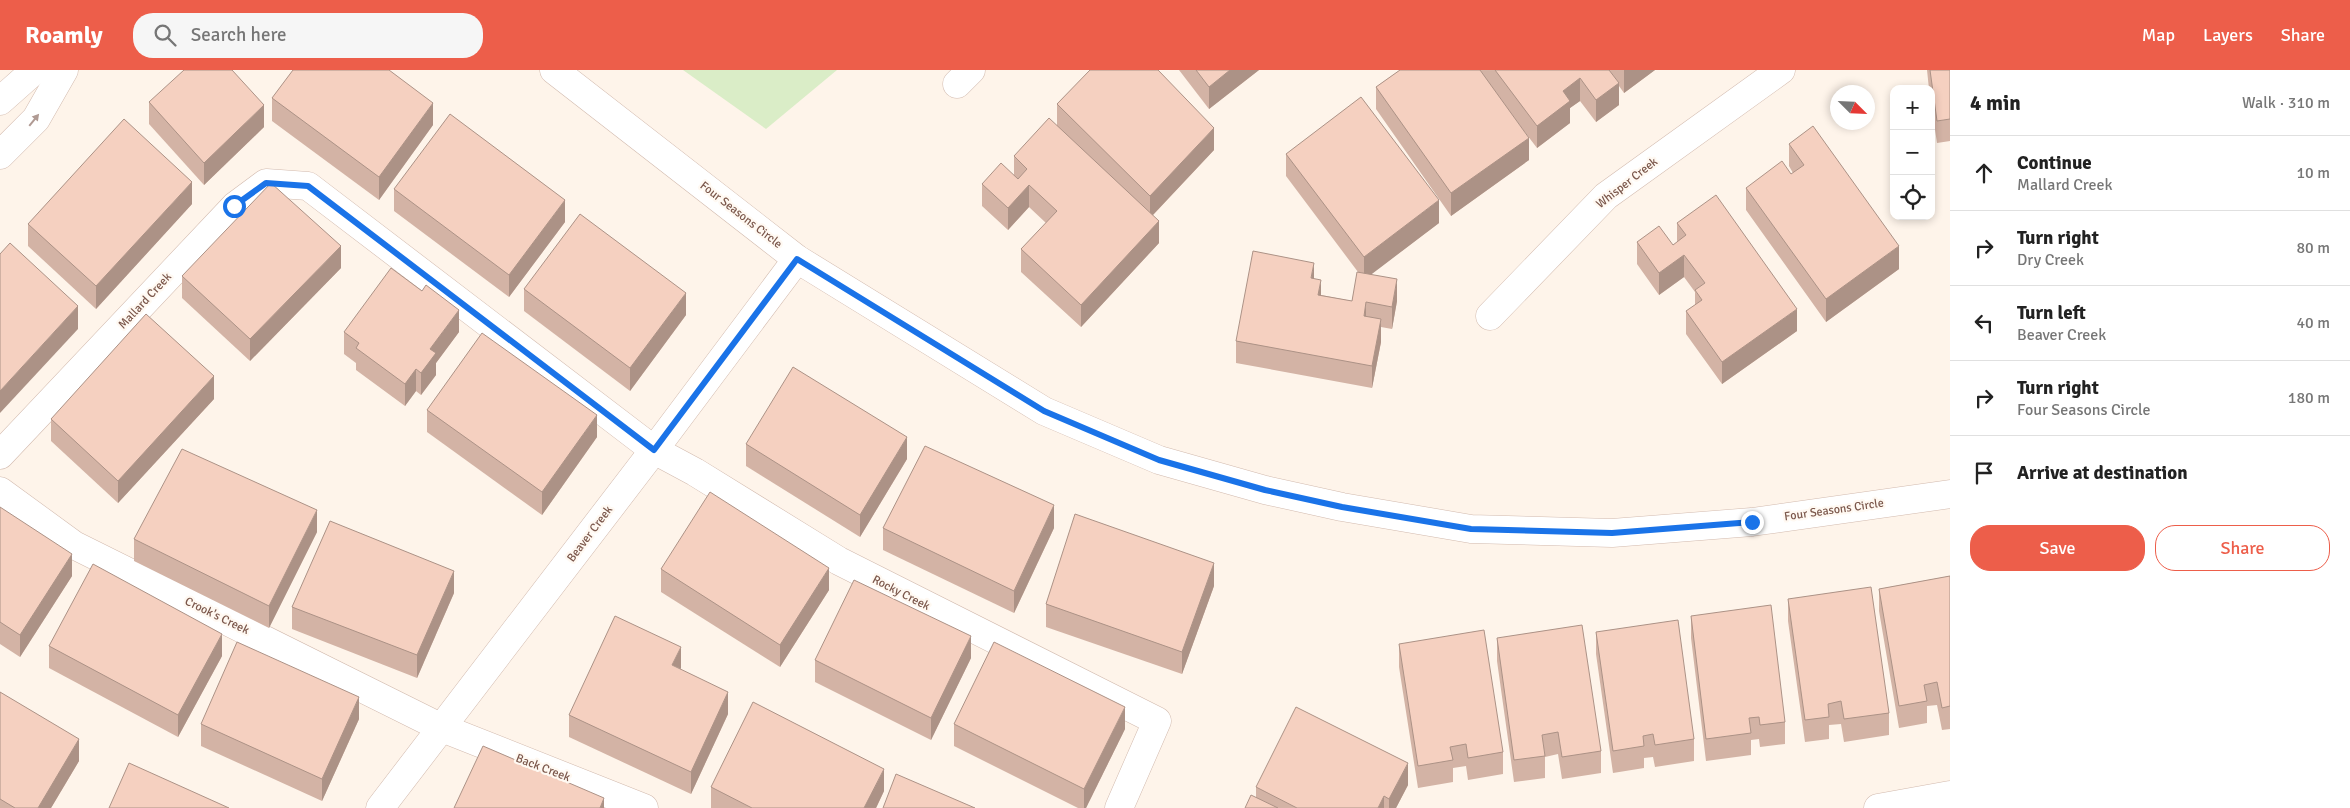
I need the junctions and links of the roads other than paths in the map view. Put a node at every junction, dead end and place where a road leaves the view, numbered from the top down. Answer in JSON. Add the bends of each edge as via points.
{"nodes":[{"id":1,"x":35,"y":70,"type":"edge"},
{"id":2,"x":64,"y":70,"type":"edge"},
{"id":3,"x":554,"y":70,"type":"edge"},
{"id":4,"x":1781,"y":70,"type":"edge"},
{"id":5,"x":0,"y":101,"type":"edge"},
{"id":6,"x":0,"y":155,"type":"edge"},
{"id":7,"x":308,"y":186,"type":"joint"},
{"id":8,"x":797,"y":259,"type":"junction"},
{"id":9,"x":1490,"y":316,"type":"dead end"},
{"id":10,"x":654,"y":450,"type":"junction"},
{"id":11,"x":0,"y":455,"type":"edge"},
{"id":12,"x":0,"y":491,"type":"edge"},
{"id":13,"x":1950,"y":494,"type":"edge"},
{"id":14,"x":442,"y":728,"type":"junction"},
{"id":15,"x":1950,"y":796,"type":"edge"},
{"id":16,"x":380,"y":808,"type":"edge"},
{"id":17,"x":644,"y":808,"type":"edge"},
{"id":18,"x":1118,"y":808,"type":"edge"},
{"id":19,"x":1878,"y":808,"type":"edge"}],
"edges":[{"from":1,"to":5,"type":"street"},
{"from":6,"to":2,"type":"street","one_way":true,"via":[[36,119]]},
{"from":3,"to":8,"type":"street","name":"Four Seasons Circle"},
{"from":4,"to":9,"type":"street","name":"Whisper Creek","via":[[1606,196]]},
{"from":7,"to":10,"type":"street","name":"Rocky Creek"},
{"from":7,"to":11,"type":"street","name":"Mallard Creek","via":[[266,183],[234,206]]},
{"from":8,"to":10,"type":"street","name":"Beaver Creek"},
{"from":8,"to":13,"type":"street","name":"Four Seasons Circle","via":[[1044,411],[1159,460],[1265,490],[1342,507],[1471,529],[1612,533],[1752,522]]},
{"from":10,"to":14,"type":"street","name":"Beaver Creek"},
{"from":10,"to":18,"type":"street","name":"Rocky Creek","via":[[839,561],[1157,721]]},
{"from":12,"to":14,"type":"street","name":"Crook's Creek","via":[[74,545]]},
{"from":14,"to":16,"type":"street","name":"Beaver Creek"},
{"from":14,"to":17,"type":"street","name":"Back Creek"},
{"from":15,"to":19,"type":"street"}]}
